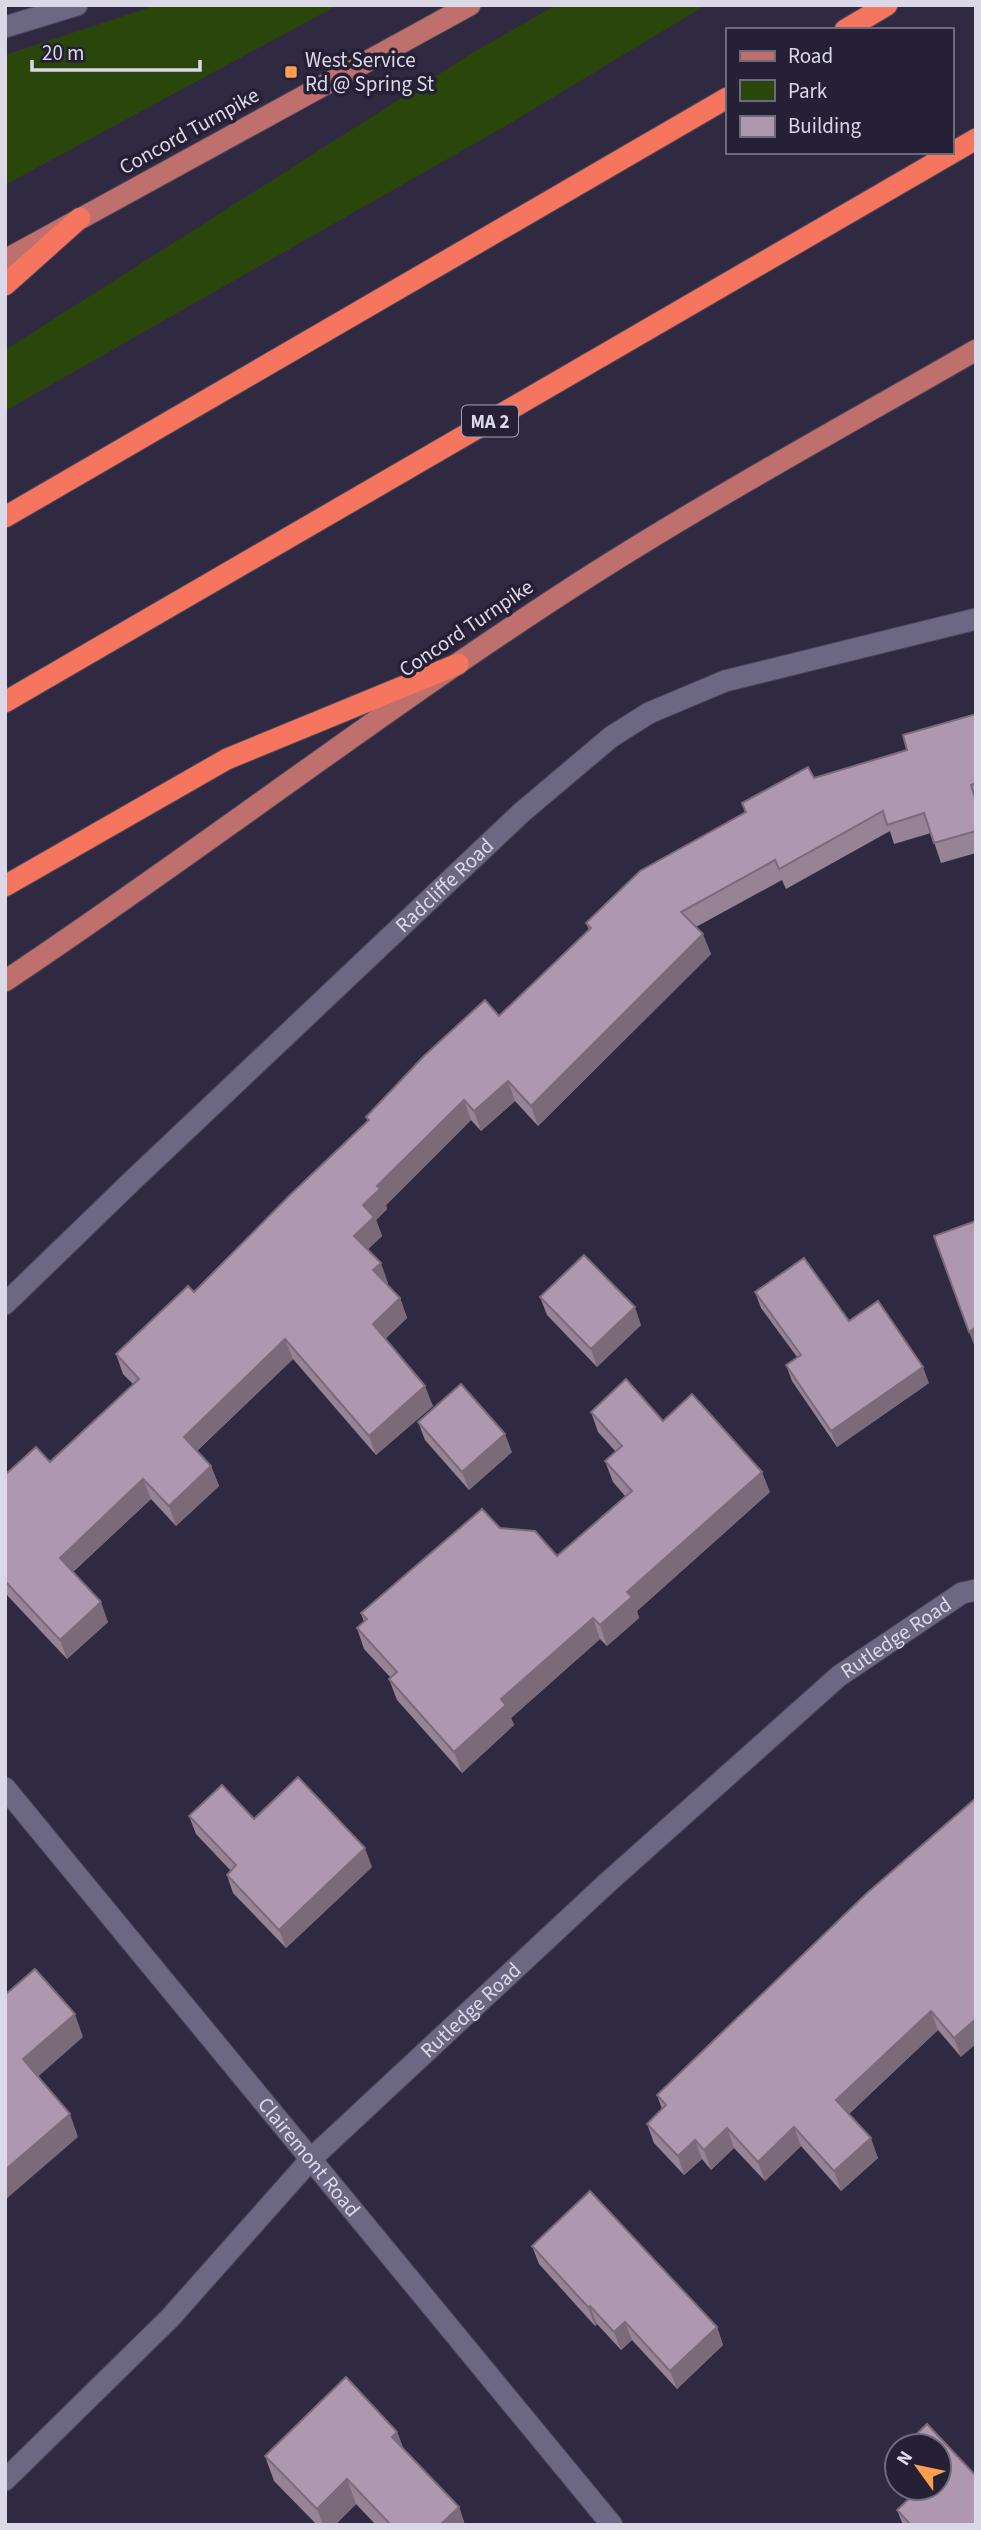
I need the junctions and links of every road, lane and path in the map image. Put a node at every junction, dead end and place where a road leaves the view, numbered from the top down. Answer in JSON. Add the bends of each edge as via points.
{"nodes":[{"id":1,"x":77,"y":5,"type":"edge"},
{"id":2,"x":470,"y":5,"type":"edge"},
{"id":3,"x":887,"y":5,"type":"edge"},
{"id":4,"x":5,"y":27,"type":"edge"},
{"id":5,"x":848,"y":28,"type":"edge"},
{"id":6,"x":726,"y":99,"type":"edge"},
{"id":7,"x":976,"y":139,"type":"edge"},
{"id":8,"x":953,"y":152,"type":"edge"},
{"id":9,"x":950,"y":154,"type":"edge"},
{"id":10,"x":80,"y":218,"type":"junction"},
{"id":11,"x":5,"y":260,"type":"edge"},
{"id":12,"x":5,"y":285,"type":"edge"},
{"id":13,"x":976,"y":349,"type":"edge"},
{"id":14,"x":5,"y":517,"type":"edge"},
{"id":15,"x":976,"y":619,"type":"edge"},
{"id":16,"x":457,"y":664,"type":"junction"},
{"id":17,"x":5,"y":702,"type":"edge"},
{"id":18,"x":5,"y":886,"type":"edge"},
{"id":19,"x":5,"y":981,"type":"edge"},
{"id":20,"x":5,"y":1304,"type":"edge"},
{"id":21,"x":976,"y":1590,"type":"edge"},
{"id":22,"x":5,"y":1788,"type":"edge"},
{"id":23,"x":312,"y":2158,"type":"junction"},
{"id":24,"x":5,"y":2480,"type":"edge"},
{"id":25,"x":612,"y":2525,"type":"edge"}],
"edges":[{"from":1,"to":4,"type":"street"},
{"from":2,"to":10,"type":"main road","name":"Concord Turnpike"},
{"from":3,"to":5,"type":"highway"},
{"from":6,"to":14,"type":"highway"},
{"from":7,"to":8,"type":"highway","number":"MA 2"},
{"from":9,"to":17,"type":"highway","number":"MA 2"},
{"from":10,"to":11,"type":"main road","name":"Concord Turnpike"},
{"from":10,"to":12,"type":"highway"},
{"from":13,"to":16,"type":"main road","name":"Concord Turnpike","via":[[589,577]]},
{"from":15,"to":20,"type":"street","name":"Radcliffe Road","via":[[725,681],[649,713],[611,737],[511,822]]},
{"from":16,"to":18,"type":"highway","via":[[228,759]]},
{"from":16,"to":19,"type":"main road","name":"Concord Turnpike"},
{"from":21,"to":23,"type":"street","name":"Rutledge Road","via":[[962,1593],[839,1676],[606,1884]]},
{"from":22,"to":23,"type":"street","name":"Clairemont Road"},
{"from":23,"to":24,"type":"street","name":"Rutledge Road","via":[[170,2318]]},
{"from":23,"to":25,"type":"street","name":"Clairemont Road"}]}
